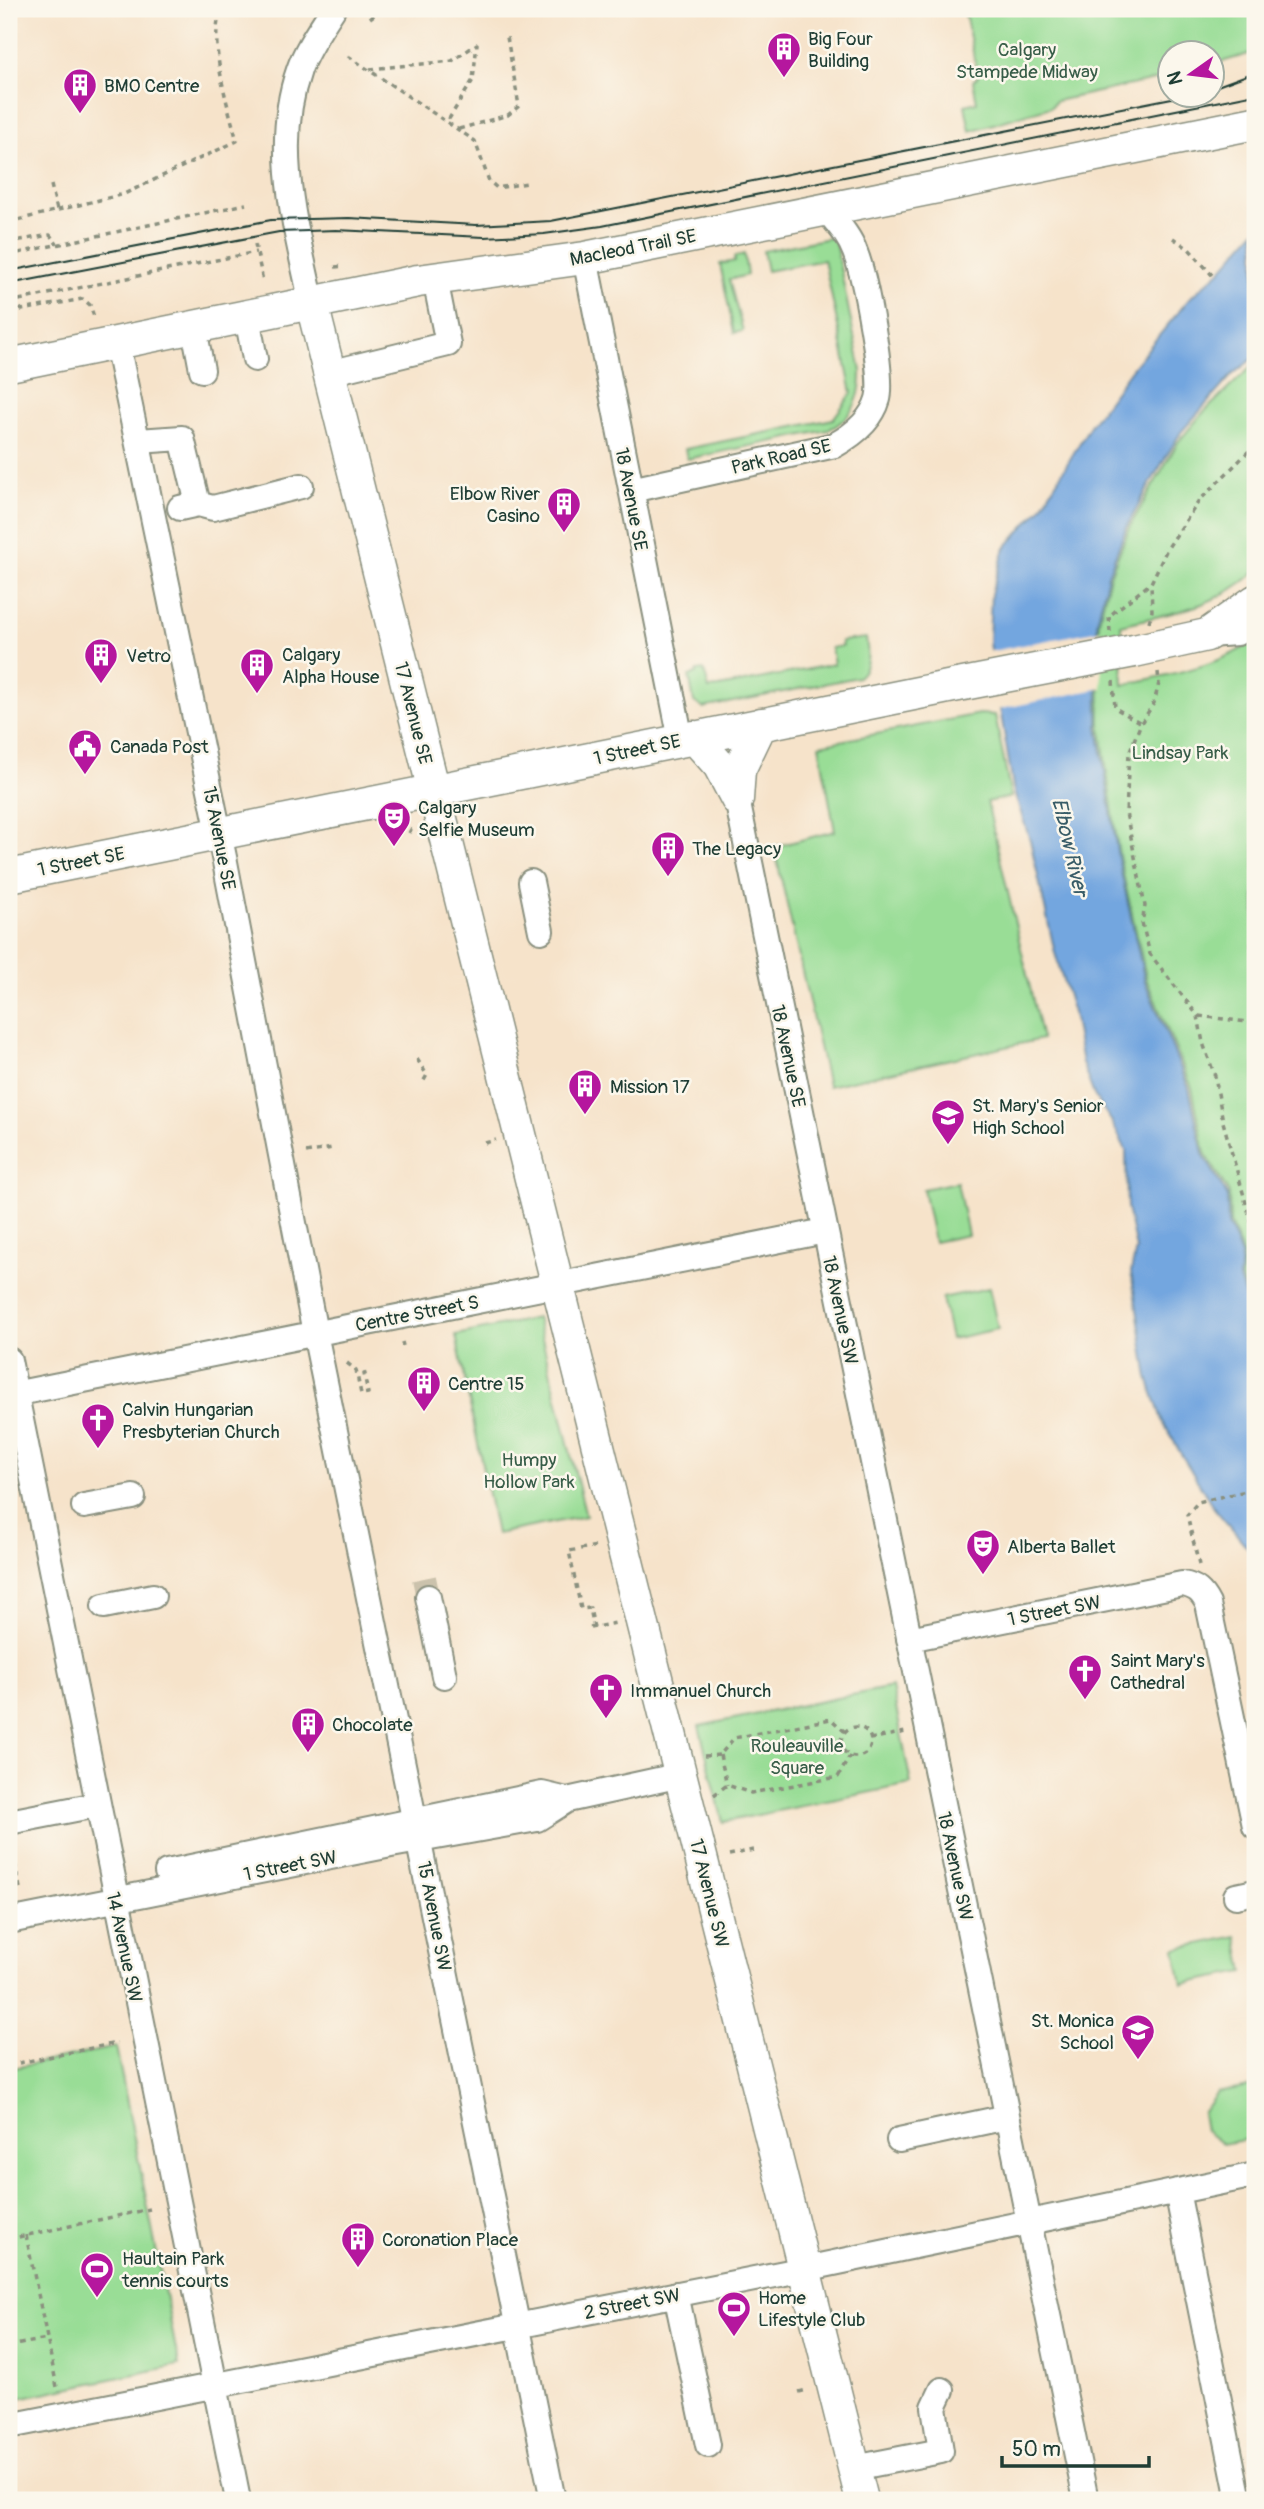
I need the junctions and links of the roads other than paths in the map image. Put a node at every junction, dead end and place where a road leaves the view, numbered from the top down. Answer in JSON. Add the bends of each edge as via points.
{"nodes":[{"id":1,"x":333,"y":9,"type":"edge"},
{"id":2,"x":1255,"y":123,"type":"edge"},
{"id":3,"x":825,"y":208,"type":"junction"},
{"id":4,"x":586,"y":258,"type":"junction"},
{"id":5,"x":435,"y":279,"type":"junction"},
{"id":6,"x":312,"y":304,"type":"junction"},
{"id":7,"x":247,"y":317,"type":"junction"},
{"id":8,"x":194,"y":328,"type":"junction"},
{"id":9,"x":117,"y":344,"type":"junction"},
{"id":10,"x":256,"y":359,"type":"dead end"},
{"id":11,"x":9,"y":365,"type":"edge"},
{"id":12,"x":202,"y":370,"type":"dead end"},
{"id":13,"x":329,"y":373,"type":"junction"},
{"id":14,"x":138,"y":441,"type":"junction"},
{"id":15,"x":301,"y":486,"type":"dead end"},
{"id":16,"x":631,"y":490,"type":"junction"},
{"id":17,"x":1255,"y":601,"type":"edge"},
{"id":18,"x":1255,"y":622,"type":"edge"},
{"id":19,"x":1207,"y":635,"type":"junction"},
{"id":20,"x":761,"y":724,"type":"junction"},
{"id":21,"x":688,"y":738,"type":"junction"},
{"id":22,"x":434,"y":792,"type":"junction"},
{"id":23,"x":737,"y":799,"type":"junction"},
{"id":24,"x":219,"y":833,"type":"junction"},
{"id":25,"x":9,"y":876,"type":"edge"},
{"id":26,"x":531,"y":882,"type":"dead end"},
{"id":27,"x":541,"y":931,"type":"dead end"},
{"id":28,"x":825,"y":1231,"type":"junction"},
{"id":29,"x":559,"y":1285,"type":"junction"},
{"id":30,"x":316,"y":1333,"type":"junction"},
{"id":31,"x":9,"y":1360,"type":"edge"},
{"id":32,"x":12,"y":1394,"type":"edge"},
{"id":33,"x":133,"y":1497,"type":"dead end"},
{"id":34,"x":84,"y":1506,"type":"dead end"},
{"id":35,"x":153,"y":1596,"type":"dead end"},
{"id":36,"x":428,"y":1597,"type":"tunnel mouth"},
{"id":37,"x":104,"y":1606,"type":"dead end"},
{"id":38,"x":909,"y":1639,"type":"junction"},
{"id":39,"x":444,"y":1676,"type":"dead end"},
{"id":40,"x":693,"y":1765,"type":"junction"},
{"id":41,"x":96,"y":1805,"type":"junction"},
{"id":42,"x":9,"y":1822,"type":"edge"},
{"id":43,"x":1255,"y":1826,"type":"edge"},
{"id":44,"x":418,"y":1830,"type":"junction"},
{"id":45,"x":113,"y":1891,"type":"junction"},
{"id":46,"x":15,"y":1898,"type":"edge"},
{"id":47,"x":9,"y":1921,"type":"edge"},
{"id":48,"x":1007,"y":2117,"type":"junction"},
{"id":49,"x":899,"y":2140,"type":"dead end"},
{"id":50,"x":1255,"y":2175,"type":"edge"},
{"id":51,"x":1177,"y":2191,"type":"junction"},
{"id":52,"x":1029,"y":2220,"type":"junction"},
{"id":53,"x":805,"y":2269,"type":"junction"},
{"id":54,"x":676,"y":2294,"type":"junction"},
{"id":55,"x":518,"y":2326,"type":"junction"},
{"id":56,"x":215,"y":2385,"type":"junction"},
{"id":57,"x":943,"y":2390,"type":"dead end"},
{"id":58,"x":9,"y":2426,"type":"edge"},
{"id":59,"x":708,"y":2445,"type":"dead end"},
{"id":60,"x":855,"y":2468,"type":"junction"},
{"id":61,"x":238,"y":2500,"type":"edge"},
{"id":62,"x":553,"y":2500,"type":"edge"},
{"id":63,"x":862,"y":2500,"type":"edge"},
{"id":64,"x":1086,"y":2500,"type":"edge"},
{"id":65,"x":1239,"y":2500,"type":"edge"}],
"edges":[{"from":1,"to":6,"type":"street","via":[[299,70],[286,153],[291,209]]},
{"from":2,"to":3,"type":"main road","name":"Macleod Trail SE"},
{"from":3,"to":4,"type":"main road","name":"Macleod Trail SE"},
{"from":3,"to":16,"type":"street","name":"Park Road SE","via":[[856,252],[879,366],[877,403],[866,420],[853,435],[835,445]]},
{"from":4,"to":5,"type":"main road","name":"Macleod Trail SE"},
{"from":4,"to":16,"type":"street","name":"18 Avenue SE"},
{"from":5,"to":6,"type":"main road","name":"Macleod Trail SE"},
{"from":5,"to":13,"type":"street","via":[[448,344]]},
{"from":6,"to":7,"type":"main road","name":"Macleod Trail SE"},
{"from":6,"to":13,"type":"main road","name":"17 Avenue SE"},
{"from":7,"to":8,"type":"main road","name":"Macleod Trail SE"},
{"from":7,"to":10,"type":"street"},
{"from":8,"to":9,"type":"main road","name":"Macleod Trail SE"},
{"from":8,"to":12,"type":"street"},
{"from":9,"to":11,"type":"main road","name":"Macleod Trail SE"},
{"from":9,"to":14,"type":"street","name":"15 Avenue SE"},
{"from":13,"to":22,"type":"main road","name":"17 Avenue SE"},
{"from":14,"to":15,"type":"street","via":[[182,438],[189,506],[214,508]]},
{"from":14,"to":24,"type":"street","name":"15 Avenue SE"},
{"from":16,"to":21,"type":"street","name":"18 Avenue SE"},
{"from":17,"to":19,"type":"main road","name":"1 Street SE"},
{"from":18,"to":19,"type":"street","via":[[1237,633]]},
{"from":19,"to":20,"type":"main road","name":"1 Street SE","bridge":true,"via":[[1126,647]]},
{"from":20,"to":21,"type":"main road","name":"1 Street SE"},
{"from":20,"to":23,"type":"main road","via":[[739,771]]},
{"from":21,"to":22,"type":"main road","name":"1 Street SE"},
{"from":21,"to":23,"type":"main road","via":[[719,765]]},
{"from":22,"to":24,"type":"main road","name":"1 Street SE"},
{"from":22,"to":29,"type":"main road","name":"17 Avenue SE"},
{"from":23,"to":28,"type":"street","name":"18 Avenue SE"},
{"from":24,"to":25,"type":"main road","name":"1 Street SE"},
{"from":24,"to":30,"type":"street","name":"15 Avenue SE"},
{"from":26,"to":27,"type":"street"},
{"from":28,"to":29,"type":"street","name":"Centre Street S"},
{"from":28,"to":38,"type":"street","name":"18 Avenue SW"},
{"from":29,"to":30,"type":"street","name":"Centre Street S"},
{"from":29,"to":40,"type":"main road","name":"17 Avenue SW"},
{"from":30,"to":32,"type":"street","name":"Centre Street S"},
{"from":30,"to":44,"type":"street","name":"15 Avenue SW"},
{"from":31,"to":32,"type":"street","name":"14 Avenue SW"},
{"from":32,"to":41,"type":"street","name":"14 Avenue SW"},
{"from":33,"to":34,"type":"street"},
{"from":35,"to":37,"type":"street"},
{"from":36,"to":39,"type":"street"},
{"from":38,"to":43,"type":"street","name":"1 Street SW","via":[[1182,1584],[1198,1590],[1208,1604]]},
{"from":38,"to":48,"type":"street","name":"18 Avenue SW"},
{"from":40,"to":44,"type":"street","name":"1 Street SW","via":[[567,1800],[537,1819]]},
{"from":40,"to":53,"type":"main road","name":"17 Avenue SW"},
{"from":41,"to":42,"type":"street"},
{"from":41,"to":45,"type":"street","name":"14 Avenue SW"},
{"from":44,"to":45,"type":"street","name":"1 Street SW"},
{"from":44,"to":55,"type":"street","name":"15 Avenue SW"},
{"from":45,"to":46,"type":"street","name":"1 Street SW"},
{"from":45,"to":47,"type":"street","name":"1 Street SW"},
{"from":45,"to":56,"type":"street","name":"14 Avenue SW"},
{"from":48,"to":49,"type":"street"},
{"from":48,"to":52,"type":"street","name":"18 Avenue SW"},
{"from":50,"to":51,"type":"street","name":"2 Street SW"},
{"from":51,"to":52,"type":"street","name":"2 Street SW"},
{"from":51,"to":65,"type":"street"},
{"from":52,"to":53,"type":"street","name":"2 Street SW"},
{"from":52,"to":64,"type":"street","name":"18 Avenue SW"},
{"from":53,"to":54,"type":"street","name":"2 Street SW"},
{"from":53,"to":60,"type":"main road","name":"17 Avenue SW"},
{"from":54,"to":55,"type":"street","name":"2 Street SW"},
{"from":54,"to":59,"type":"street"},
{"from":55,"to":56,"type":"street","name":"2 Street SW"},
{"from":55,"to":62,"type":"street","name":"15 Avenue SW"},
{"from":56,"to":58,"type":"street","name":"2 Street SW"},
{"from":56,"to":61,"type":"street","name":"14 Avenue SW"},
{"from":57,"to":60,"type":"street","via":[[934,2407],[941,2451]]},
{"from":60,"to":63,"type":"main road","name":"17 Avenue SW"}]}
